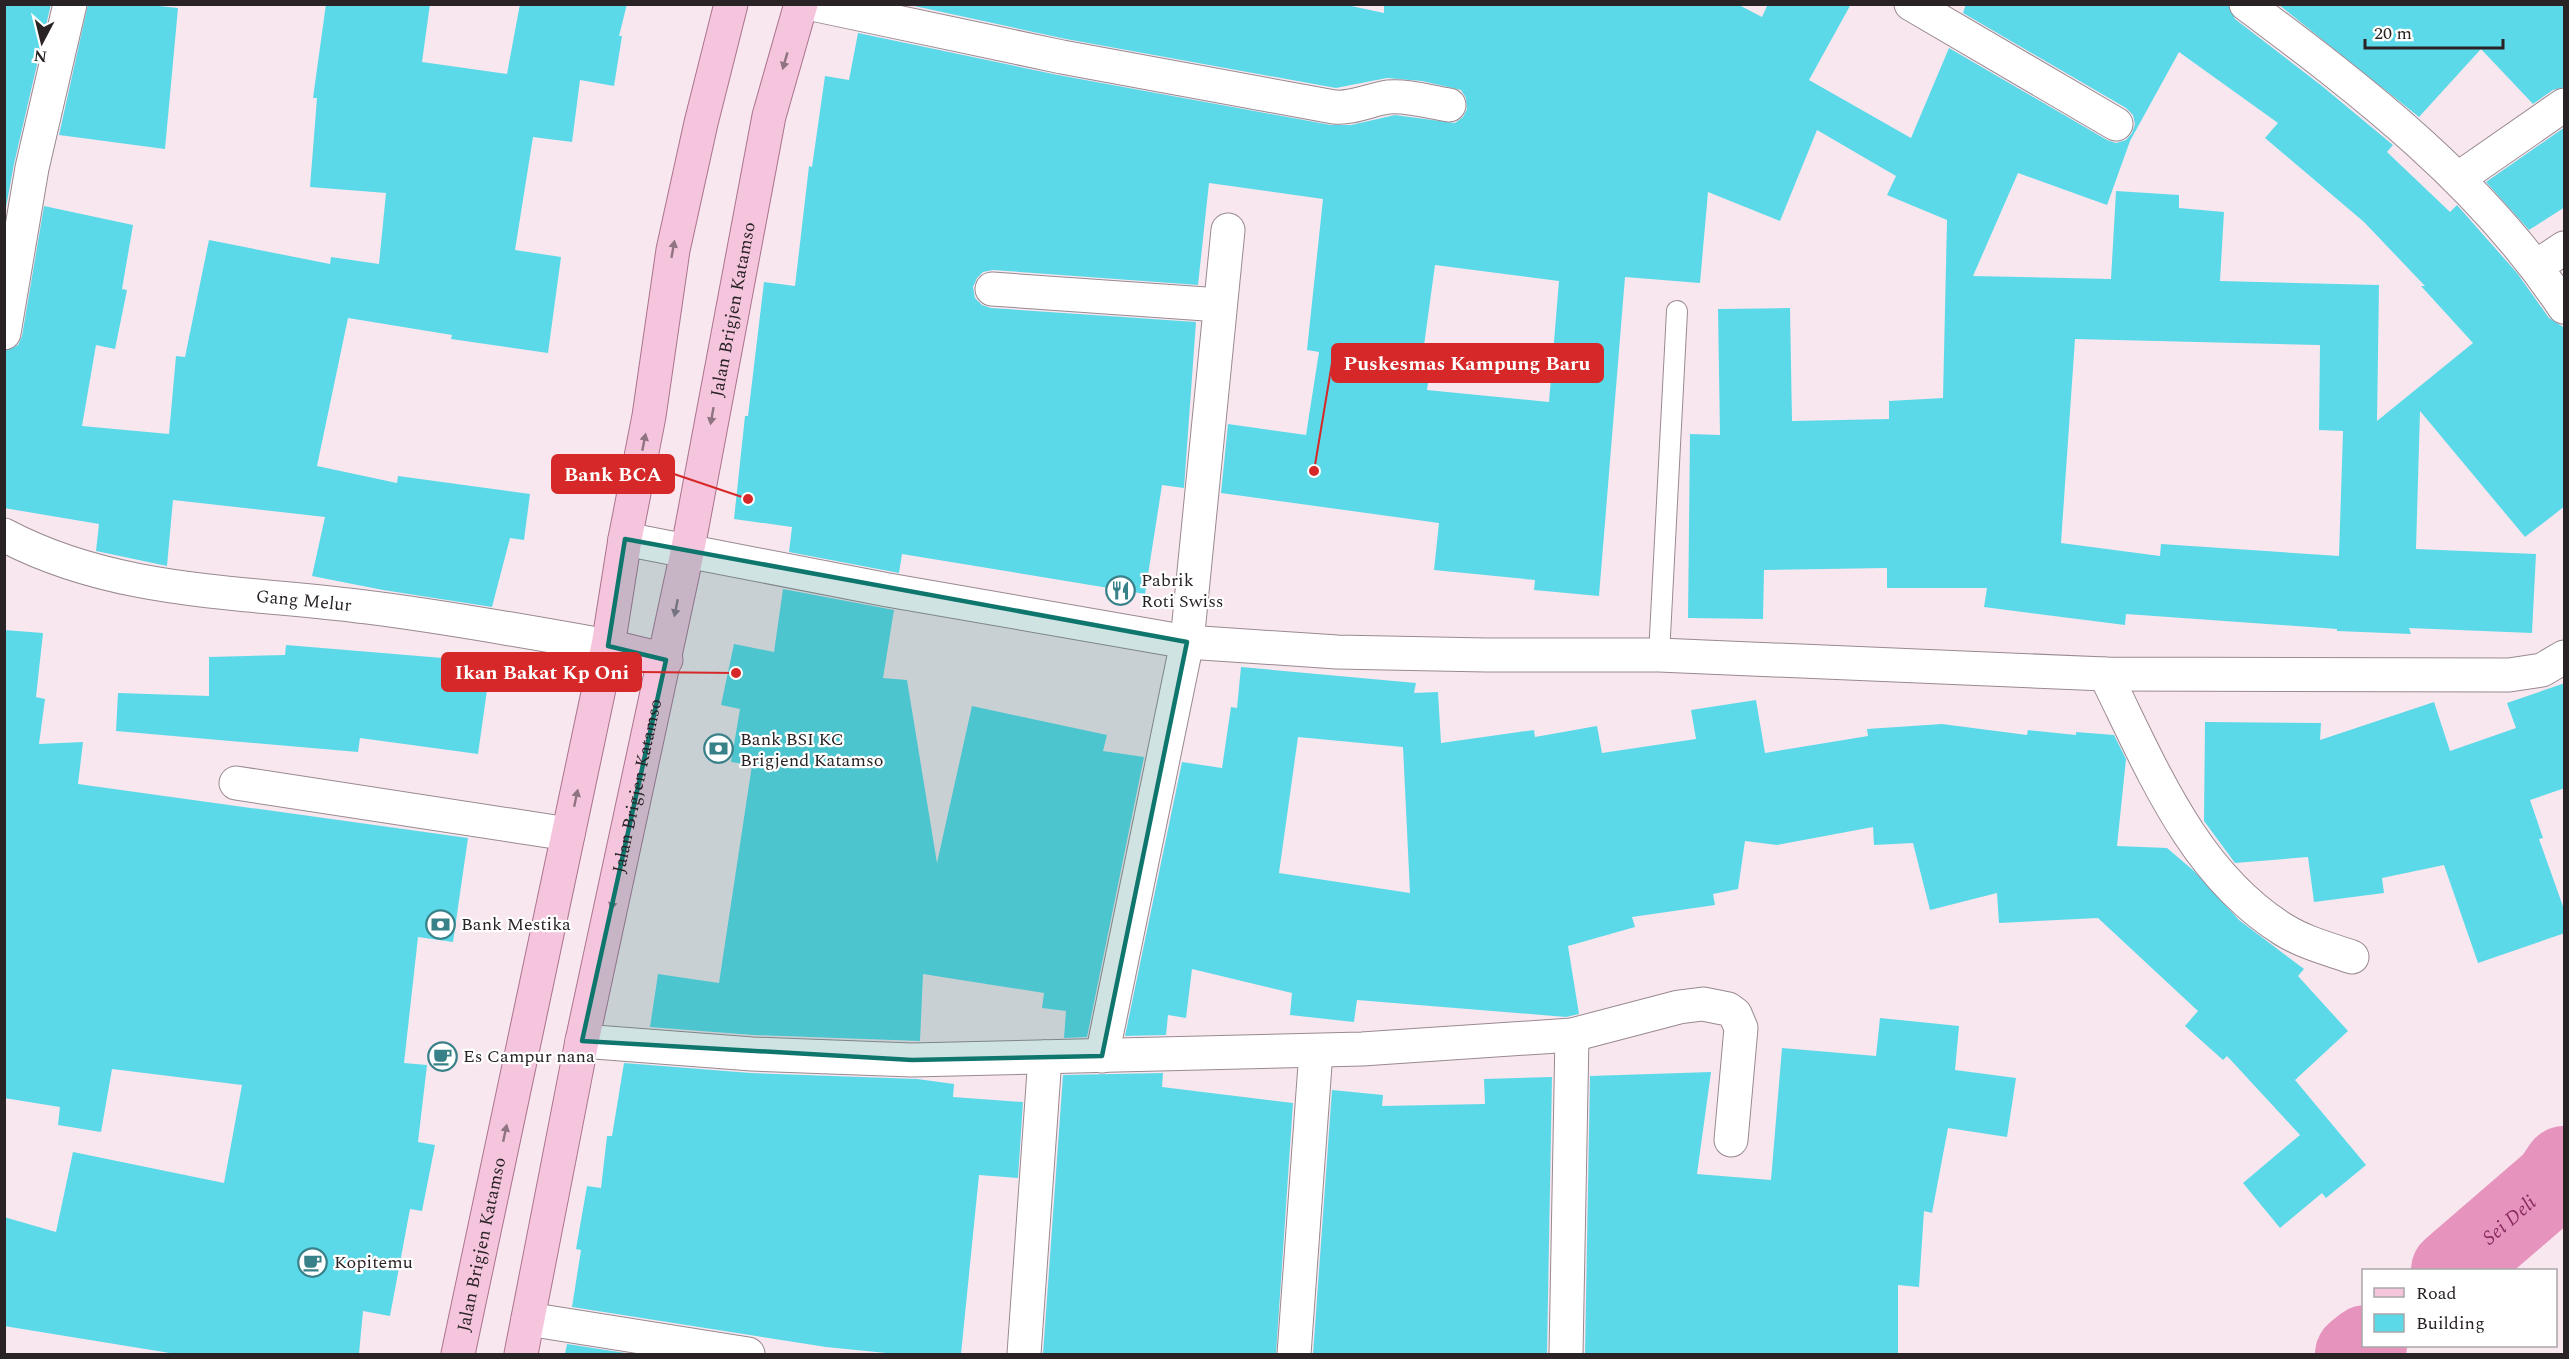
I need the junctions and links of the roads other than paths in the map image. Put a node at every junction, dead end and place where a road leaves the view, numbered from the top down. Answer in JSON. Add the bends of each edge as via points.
{"nodes":[{"id":1,"x":70,"y":4,"type":"edge"},
{"id":2,"x":731,"y":4,"type":"edge"},
{"id":3,"x":801,"y":4,"type":"edge"},
{"id":4,"x":812,"y":4,"type":"edge"},
{"id":5,"x":1911,"y":4,"type":"edge"},
{"id":6,"x":2246,"y":4,"type":"edge"},
{"id":7,"x":1449,"y":105,"type":"dead end"},
{"id":8,"x":2565,"y":105,"type":"edge"},
{"id":9,"x":2116,"y":124,"type":"dead end"},
{"id":10,"x":2459,"y":178,"type":"junction"},
{"id":11,"x":1228,"y":230,"type":"dead end"},
{"id":12,"x":2565,"y":248,"type":"edge"},
{"id":13,"x":2537,"y":266,"type":"junction"},
{"id":14,"x":992,"y":289,"type":"dead end"},
{"id":15,"x":1220,"y":305,"type":"junction"},
{"id":16,"x":2565,"y":307,"type":"edge"},
{"id":17,"x":1677,"y":311,"type":"dead end"},
{"id":18,"x":4,"y":333,"type":"edge"},
{"id":19,"x":4,"y":536,"type":"edge"},
{"id":20,"x":625,"y":539,"type":"junction"},
{"id":21,"x":687,"y":553,"type":"junction"},
{"id":22,"x":1187,"y":642,"type":"junction"},
{"id":23,"x":608,"y":646,"type":"junction"},
{"id":24,"x":1659,"y":655,"type":"junction"},
{"id":25,"x":2565,"y":657,"type":"edge"},
{"id":26,"x":666,"y":660,"type":"junction"},
{"id":27,"x":2104,"y":674,"type":"junction"},
{"id":28,"x":236,"y":783,"type":"dead end"},
{"id":29,"x":568,"y":834,"type":"junction"},
{"id":30,"x":2352,"y":957,"type":"dead end"},
{"id":31,"x":1572,"y":1035,"type":"junction"},
{"id":32,"x":582,"y":1041,"type":"junction"},
{"id":33,"x":1316,"y":1051,"type":"junction"},
{"id":34,"x":1102,"y":1056,"type":"junction"},
{"id":35,"x":1045,"y":1057,"type":"junction"},
{"id":36,"x":1731,"y":1140,"type":"dead end"},
{"id":37,"x":528,"y":1319,"type":"junction"},
{"id":38,"x":458,"y":1354,"type":"edge"},
{"id":39,"x":521,"y":1354,"type":"edge"},
{"id":40,"x":748,"y":1354,"type":"edge"},
{"id":41,"x":1024,"y":1354,"type":"edge"},
{"id":42,"x":1294,"y":1354,"type":"edge"},
{"id":43,"x":1566,"y":1354,"type":"edge"}],
"edges":[{"from":1,"to":18,"type":"street","via":[[32,168]]},
{"from":20,"to":2,"type":"main road","name":"Jalan Brigjen Katamso","one_way":true,"via":[[649,416],[673,250]]},
{"from":3,"to":21,"type":"main road","name":"Jalan Brigjen Katamso","one_way":true,"via":[[769,116]]},
{"from":4,"to":7,"type":"street","via":[[1062,57],[1334,107],[1348,108],[1391,97]]},
{"from":5,"to":9,"type":"street"},
{"from":6,"to":10,"type":"street","via":[[2344,77]]},
{"from":8,"to":10,"type":"street"},
{"from":10,"to":13,"type":"street"},
{"from":11,"to":15,"type":"street"},
{"from":12,"to":13,"type":"street"},
{"from":13,"to":16,"type":"street"},
{"from":14,"to":15,"type":"street"},
{"from":15,"to":22,"type":"street"},
{"from":17,"to":24,"type":"lane"},
{"from":19,"to":23,"type":"street","name":"Gang Melur","via":[[100,574],[158,585],[365,606]]},
{"from":20,"to":21,"type":"street"},
{"from":20,"to":23,"type":"main road","name":"Jalan Brigjen Katamso"},
{"from":21,"to":22,"type":"street"},
{"from":21,"to":26,"type":"main road","name":"Jalan Brigjen Katamso","one_way":true},
{"from":22,"to":24,"type":"street","via":[[1337,652]]},
{"from":22,"to":34,"type":"street"},
{"from":23,"to":26,"type":"main road"},
{"from":29,"to":23,"type":"main road","name":"Jalan Brigjen Katamso","one_way":true},
{"from":24,"to":27,"type":"street"},
{"from":25,"to":27,"type":"street","via":[[2542,670],[2508,675]]},
{"from":26,"to":32,"type":"main road","name":"Jalan Brigjen Katamso","one_way":true},
{"from":27,"to":30,"type":"street","via":[[2181,825],[2219,873],[2283,929],[2307,942]]},
{"from":28,"to":29,"type":"street"},
{"from":38,"to":29,"type":"main road","name":"Jalan Brigjen Katamso","one_way":true},
{"from":31,"to":33,"type":"street"},
{"from":31,"to":36,"type":"street","via":[[1679,1007],[1703,1004],[1728,1009],[1739,1020],[1742,1037]]},
{"from":31,"to":43,"type":"street"},
{"from":32,"to":35,"type":"street","via":[[752,1054],[889,1059]]},
{"from":32,"to":37,"type":"main road","name":"Jalan Brigjen Katamso"},
{"from":33,"to":34,"type":"street"},
{"from":33,"to":42,"type":"street"},
{"from":34,"to":35,"type":"street"},
{"from":35,"to":41,"type":"street"},
{"from":37,"to":39,"type":"main road","name":"Jalan Brigjen Katamso"},
{"from":37,"to":40,"type":"street"}]}
